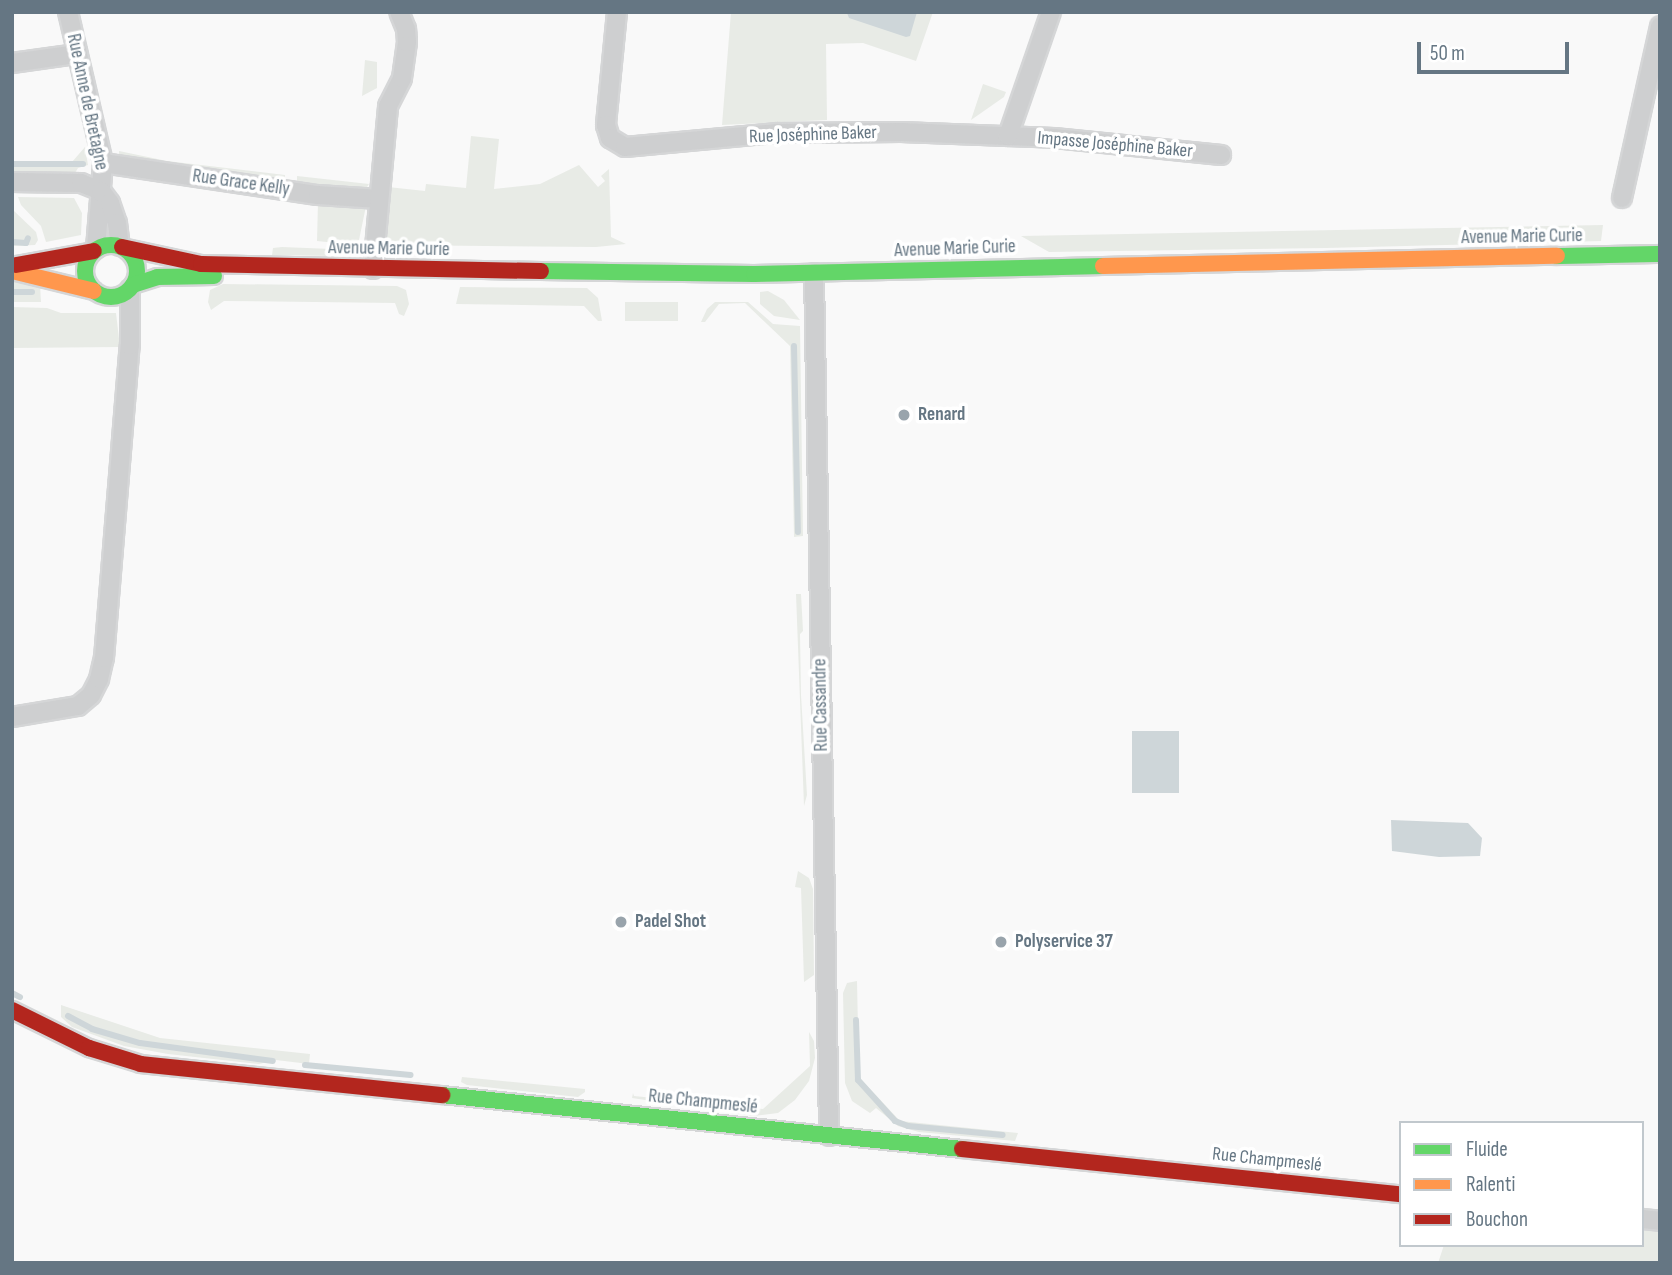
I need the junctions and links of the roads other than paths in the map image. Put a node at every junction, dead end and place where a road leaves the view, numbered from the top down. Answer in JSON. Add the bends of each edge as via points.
{"nodes":[{"id":1,"x":68,"y":12,"type":"edge"},
{"id":2,"x":399,"y":12,"type":"edge"},
{"id":3,"x":617,"y":12,"type":"edge"},
{"id":4,"x":1051,"y":12,"type":"edge"},
{"id":5,"x":1660,"y":26,"type":"edge"},
{"id":6,"x":77,"y":54,"type":"junction"},
{"id":7,"x":12,"y":63,"type":"edge"},
{"id":8,"x":1008,"y":136,"type":"junction"},
{"id":9,"x":1221,"y":155,"type":"dead end"},
{"id":10,"x":103,"y":163,"type":"junction"},
{"id":11,"x":12,"y":182,"type":"edge"},
{"id":12,"x":101,"y":191,"type":"junction"},
{"id":13,"x":1622,"y":198,"type":"dead end"},
{"id":14,"x":379,"y":200,"type":"junction"},
{"id":15,"x":121,"y":246,"type":"junction"},
{"id":16,"x":95,"y":250,"type":"junction"},
{"id":17,"x":1660,"y":254,"type":"edge"},
{"id":18,"x":12,"y":268,"type":"edge"},
{"id":19,"x":292,"y":268,"type":"junction"},
{"id":20,"x":373,"y":269,"type":"junction"},
{"id":21,"x":814,"y":273,"type":"junction"},
{"id":22,"x":127,"y":290,"type":"junction"},
{"id":23,"x":94,"y":291,"type":"junction"},
{"id":24,"x":12,"y":717,"type":"edge"},
{"id":25,"x":12,"y":1010,"type":"edge"},
{"id":26,"x":829,"y":1136,"type":"junction"},
{"id":27,"x":1399,"y":1194,"type":"edge"}],
"edges":[{"from":1,"to":6,"type":"street","name":"Rue Anne de Bretagne"},
{"from":2,"to":14,"type":"street","via":[[407,42],[402,78],[388,106]]},
{"from":3,"to":8,"type":"street","name":"Rue Joséphine Baker","via":[[606,125],[610,138],[619,145],[630,148],[789,133]]},
{"from":4,"to":8,"type":"street"},
{"from":5,"to":13,"type":"street"},
{"from":6,"to":7,"type":"street"},
{"from":6,"to":10,"type":"street","name":"Rue Anne de Bretagne"},
{"from":8,"to":9,"type":"street","name":"Impasse Joséphine Baker"},
{"from":10,"to":12,"type":"street","name":"Rue Anne de Bretagne"},
{"from":10,"to":14,"type":"street","name":"Rue Grace Kelly"},
{"from":11,"to":12,"type":"street","via":[[81,183]]},
{"from":12,"to":15,"type":"street","name":"Rue Anne de Bretagne","via":[[110,202]]},
{"from":12,"to":16,"type":"street","name":"Rue Anne de Bretagne"},
{"from":14,"to":20,"type":"street"},
{"from":15,"to":16,"type":"main road"},
{"from":15,"to":19,"type":"main road","name":"Avenue Marie Curie","via":[[201,264]]},
{"from":15,"to":22,"type":"main road","via":[[136,260],[138,273]]},
{"from":16,"to":18,"type":"main road"},
{"from":16,"to":23,"type":"main road","via":[[85,268]]},
{"from":17,"to":21,"type":"main road","name":"Avenue Marie Curie"},
{"from":18,"to":23,"type":"main road"},
{"from":19,"to":20,"type":"main road","name":"Avenue Marie Curie"},
{"from":19,"to":22,"type":"main road","name":"Avenue Marie Curie","via":[[158,277]]},
{"from":20,"to":21,"type":"main road","name":"Avenue Marie Curie"},
{"from":21,"to":26,"type":"street","name":"Rue Cassandre"},
{"from":22,"to":23,"type":"main road","via":[[105,296]]},
{"from":22,"to":24,"type":"street","via":[[130,316],[99,679],[91,695],[78,706]]},
{"from":25,"to":26,"type":"main road","name":"Rue Champmeslé","via":[[89,1048],[141,1064]]},
{"from":26,"to":27,"type":"main road","name":"Rue Champmeslé"}]}
